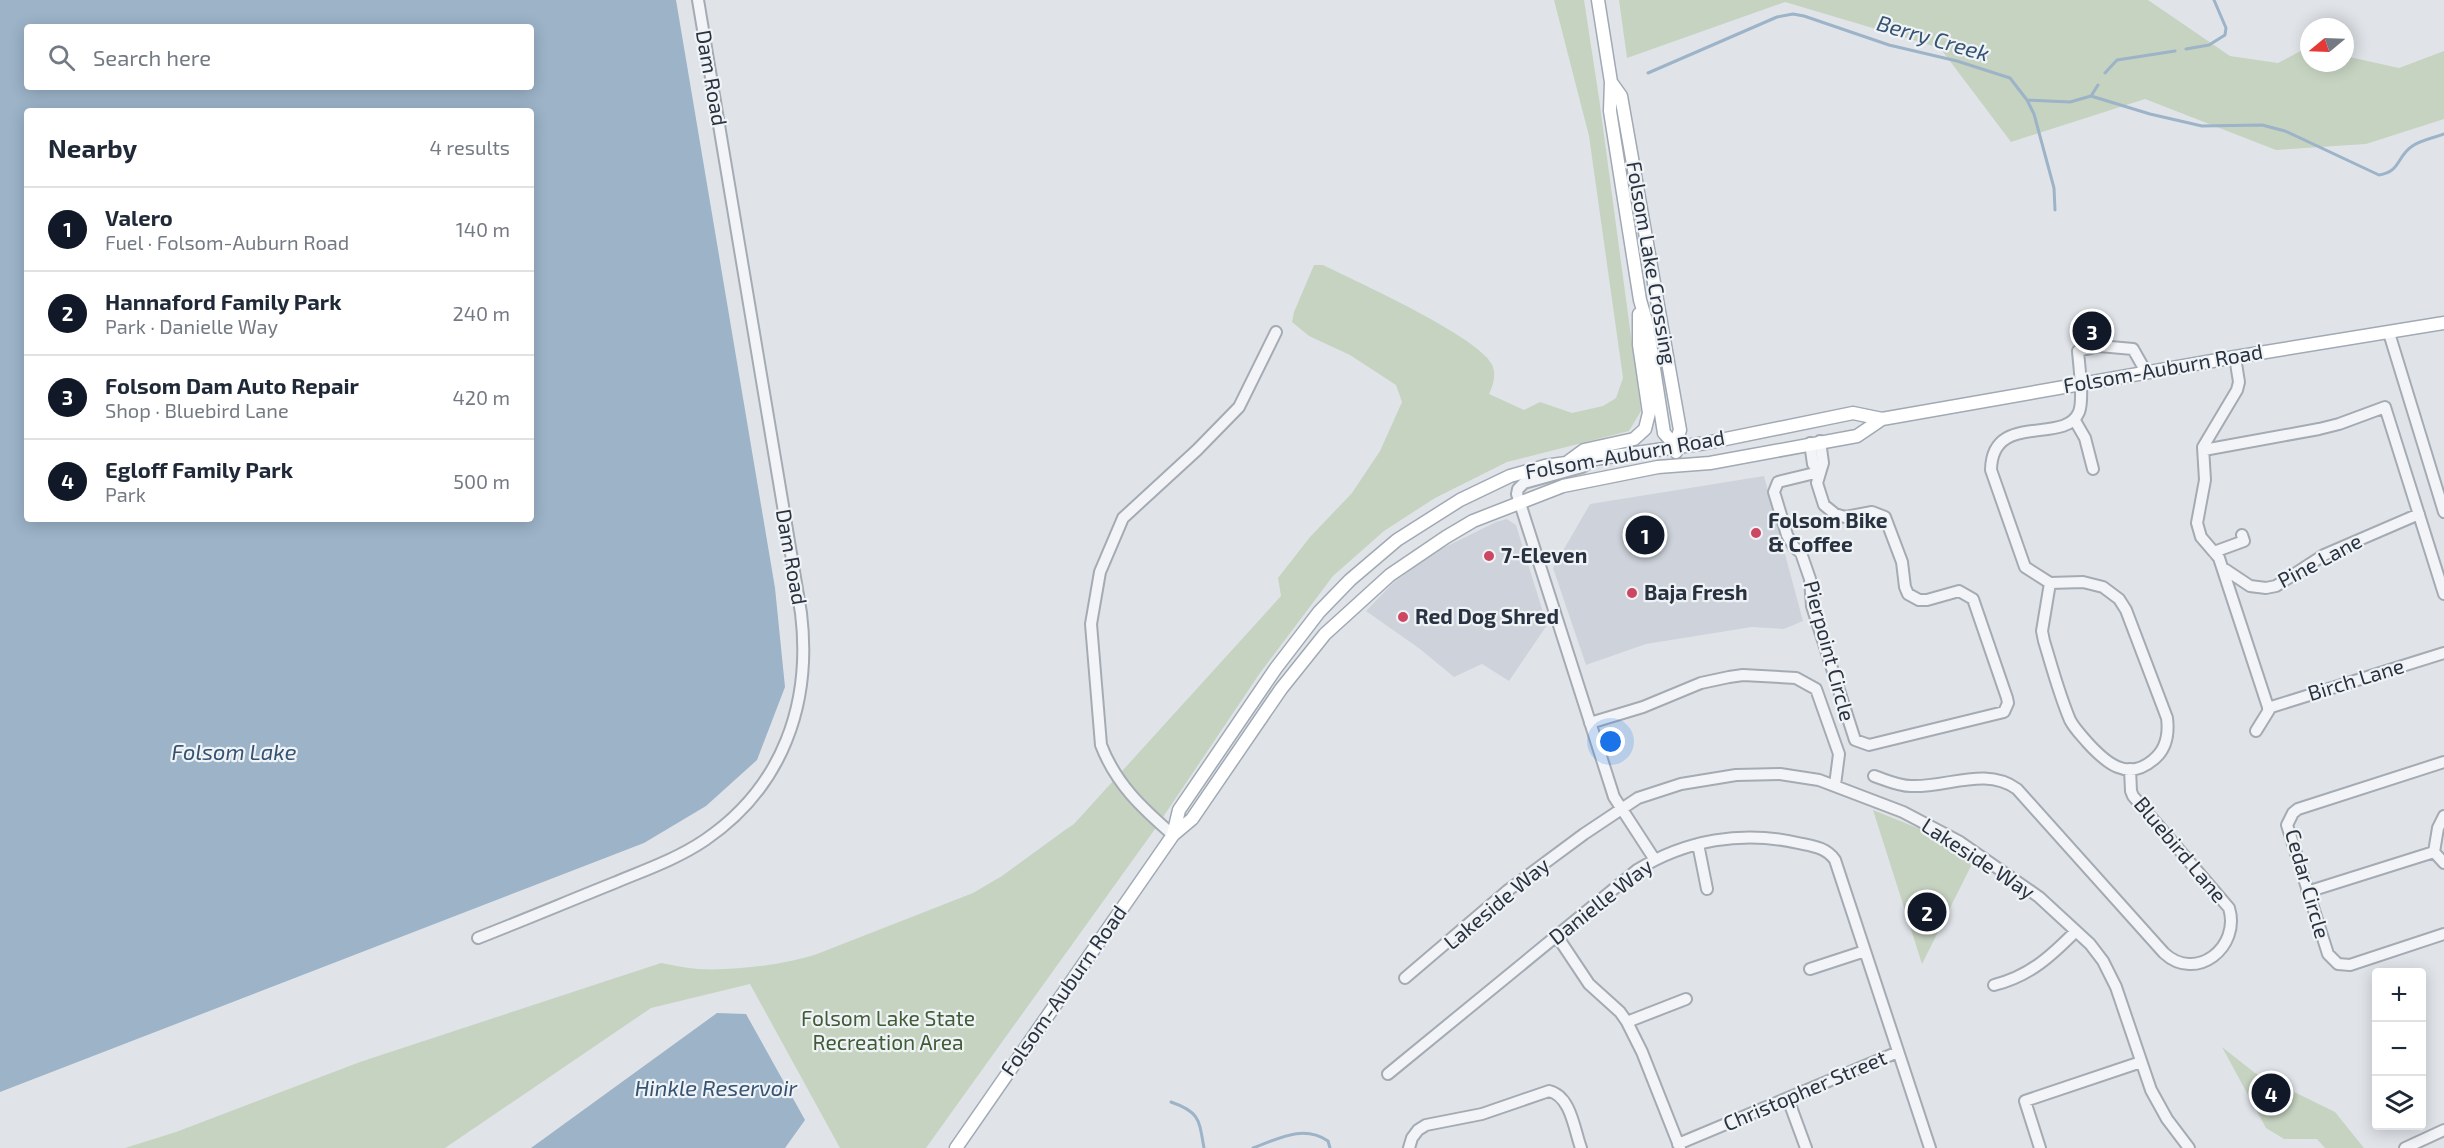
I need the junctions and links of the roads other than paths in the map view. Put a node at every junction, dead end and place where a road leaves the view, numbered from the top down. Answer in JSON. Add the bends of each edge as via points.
{"nodes":[{"id":1,"x":698,"y":0,"type":"edge"},
{"id":2,"x":1599,"y":0,"type":"edge"},
{"id":3,"x":1611,"y":82,"type":"junction"},
{"id":4,"x":1640,"y":300,"type":"junction"},
{"id":5,"x":2444,"y":323,"type":"edge"},
{"id":6,"x":1276,"y":332,"type":"dead end"},
{"id":7,"x":2389,"y":333,"type":"junction"},
{"id":8,"x":2235,"y":357,"type":"junction"},
{"id":9,"x":2146,"y":372,"type":"junction"},
{"id":10,"x":2079,"y":383,"type":"junction"},
{"id":11,"x":1882,"y":419,"type":"junction"},
{"id":12,"x":2074,"y":419,"type":"junction"},
{"id":13,"x":1815,"y":442,"type":"junction"},
{"id":14,"x":1675,"y":446,"type":"junction"},
{"id":15,"x":2204,"y":450,"type":"junction"},
{"id":16,"x":1599,"y":457,"type":"junction"},
{"id":17,"x":1568,"y":461,"type":"junction"},
{"id":18,"x":1678,"y":464,"type":"junction"},
{"id":19,"x":2093,"y":469,"type":"dead end"},
{"id":20,"x":1819,"y":472,"type":"junction"},
{"id":21,"x":1519,"y":502,"type":"junction"},
{"id":22,"x":2444,"y":512,"type":"edge"},
{"id":23,"x":2419,"y":514,"type":"junction"},
{"id":24,"x":2242,"y":536,"type":"dead end"},
{"id":25,"x":2214,"y":552,"type":"junction"},
{"id":26,"x":2222,"y":568,"type":"junction"},
{"id":27,"x":2050,"y":583,"type":"junction"},
{"id":28,"x":2444,"y":594,"type":"edge"},
{"id":29,"x":2444,"y":653,"type":"edge"},
{"id":30,"x":2268,"y":708,"type":"junction"},
{"id":31,"x":1590,"y":723,"type":"junction"},
{"id":32,"x":2256,"y":730,"type":"dead end"},
{"id":33,"x":2444,"y":762,"type":"edge"},
{"id":34,"x":2130,"y":769,"type":"junction"},
{"id":35,"x":1874,"y":776,"type":"dead end"},
{"id":36,"x":1835,"y":785,"type":"junction"},
{"id":37,"x":1621,"y":808,"type":"junction"},
{"id":38,"x":2444,"y":816,"type":"edge"},
{"id":39,"x":1173,"y":835,"type":"junction"},
{"id":40,"x":1698,"y":844,"type":"junction"},
{"id":41,"x":2434,"y":852,"type":"junction"},
{"id":42,"x":1654,"y":860,"type":"junction"},
{"id":43,"x":2444,"y":863,"type":"edge"},
{"id":44,"x":1707,"y":889,"type":"dead end"},
{"id":45,"x":2307,"y":892,"type":"junction"},
{"id":46,"x":2076,"y":931,"type":"junction"},
{"id":47,"x":2444,"y":934,"type":"edge"},
{"id":48,"x":1557,"y":936,"type":"junction"},
{"id":49,"x":478,"y":938,"type":"dead end"},
{"id":50,"x":1865,"y":951,"type":"junction"},
{"id":51,"x":1810,"y":969,"type":"dead end"},
{"id":52,"x":1406,"y":978,"type":"dead end"},
{"id":53,"x":1994,"y":985,"type":"dead end"},
{"id":54,"x":1686,"y":999,"type":"dead end"},
{"id":55,"x":1627,"y":1022,"type":"junction"},
{"id":56,"x":1898,"y":1052,"type":"junction"},
{"id":57,"x":2141,"y":1062,"type":"junction"},
{"id":58,"x":1388,"y":1074,"type":"dead end"},
{"id":59,"x":1788,"y":1099,"type":"junction"},
{"id":60,"x":2444,"y":1130,"type":"edge"},
{"id":61,"x":1679,"y":1146,"type":"edge"},
{"id":62,"x":956,"y":1148,"type":"edge"},
{"id":63,"x":1409,"y":1148,"type":"edge"},
{"id":64,"x":1581,"y":1148,"type":"edge"},
{"id":65,"x":1806,"y":1148,"type":"edge"},
{"id":66,"x":1930,"y":1148,"type":"edge"},
{"id":67,"x":2040,"y":1148,"type":"edge"},
{"id":68,"x":2189,"y":1148,"type":"edge"},
{"id":69,"x":2404,"y":1148,"type":"edge"}],
"edges":[{"from":1,"to":49,"type":"street","name":"Dam Road","via":[[801,613],[801,693],[789,736],[768,776],[740,811],[706,840],[666,861]]},
{"from":2,"to":3,"type":"main road","name":"Folsom Lake Crossing"},
{"from":3,"to":4,"type":"main road","name":"Folsom Lake Crossing","via":[[1610,111]]},
{"from":3,"to":14,"type":"main road","name":"Folsom Lake Crossing","via":[[1621,96],[1650,256],[1680,430]]},
{"from":4,"to":14,"type":"main road","name":"Folsom Lake Crossing","via":[[1664,433]]},
{"from":4,"to":17,"type":"main road","via":[[1639,345],[1649,413],[1645,429],[1634,439],[1584,450]]},
{"from":5,"to":7,"type":"main road","name":"Folsom-Auburn Road"},
{"from":6,"to":39,"type":"street","via":[[1239,407],[1123,518],[1100,572],[1091,624],[1101,745],[1136,802]]},
{"from":7,"to":8,"type":"main road","name":"Folsom-Auburn Road"},
{"from":7,"to":22,"type":"street"},
{"from":8,"to":9,"type":"main road","name":"Folsom-Auburn Road"},
{"from":8,"to":15,"type":"street","via":[[2237,390]]},
{"from":9,"to":10,"type":"main road","name":"Folsom-Auburn Road"},
{"from":9,"to":10,"type":"street","via":[[2133,349],[2099,346],[2078,351]]},
{"from":10,"to":11,"type":"main road","name":"Folsom-Auburn Road"},
{"from":10,"to":12,"type":"street","via":[[2080,407]]},
{"from":11,"to":13,"type":"main road","name":"Folsom-Auburn Road","via":[[1857,435]]},
{"from":11,"to":14,"type":"main road","name":"Folsom-Auburn Road","via":[[1853,413]]},
{"from":12,"to":19,"type":"street","via":[[2085,438]]},
{"from":12,"to":27,"type":"street","via":[[2063,426],[2005,438],[1991,461],[1992,476],[2021,560],[2030,572]]},
{"from":13,"to":18,"type":"main road","name":"Folsom-Auburn Road","via":[[1710,463]]},
{"from":13,"to":20,"type":"street","name":"Pierpoint Circle","via":[[1813,464]]},
{"from":14,"to":16,"type":"main road","name":"Folsom-Auburn Road"},
{"from":14,"to":18,"type":"main road","name":"Folsom Lake Crossing"},
{"from":15,"to":23,"type":"street","via":[[2319,429],[2385,407]]},
{"from":15,"to":25,"type":"street","via":[[2205,480],[2197,523]]},
{"from":16,"to":17,"type":"main road","name":"Folsom-Auburn Road"},
{"from":16,"to":21,"type":"street","via":[[1582,467],[1524,483],[1518,489]]},
{"from":17,"to":39,"type":"main road","name":"Folsom-Auburn Road","via":[[1510,476],[1460,500],[1397,540],[1350,580],[1319,612],[1258,693],[1179,810]]},
{"from":18,"to":21,"type":"main road","name":"Folsom-Auburn Road","via":[[1563,486]]},
{"from":20,"to":20,"type":"street","name":"Pierpoint Circle","via":[[1818,490],[1829,510],[1845,517],[1872,512],[1885,517],[1902,562],[1905,587],[1912,597],[1927,600],[1954,591],[1973,598],[2007,698],[2004,712],[1869,745],[1855,740],[1812,606],[1810,579],[1801,553],[1787,535],[1774,492],[1778,482]]},
{"from":21,"to":31,"type":"street"},
{"from":21,"to":39,"type":"main road","name":"Folsom-Auburn Road","via":[[1446,537],[1362,597],[1302,662],[1192,819]]},
{"from":23,"to":26,"type":"street","name":"Pine Lane","via":[[2334,550],[2276,586],[2250,586]]},
{"from":23,"to":28,"type":"street"},
{"from":24,"to":25,"type":"street","via":[[2244,541]]},
{"from":25,"to":26,"type":"street"},
{"from":26,"to":30,"type":"street"},
{"from":27,"to":34,"type":"street","via":[[2044,641],[2070,720],[2102,759]]},
{"from":27,"to":34,"type":"street","name":"Bluebird Lane","via":[[2092,583],[2112,592],[2126,610],[2168,728],[2160,754],[2145,765]]},
{"from":29,"to":30,"type":"street","name":"Birch Lane"},
{"from":30,"to":32,"type":"street"},
{"from":31,"to":36,"type":"street","via":[[1719,679],[1743,675],[1796,678],[1816,689],[1839,754]]},
{"from":31,"to":37,"type":"street"},
{"from":33,"to":45,"type":"street","name":"Cedar Circle","via":[[2293,813],[2287,831]]},
{"from":34,"to":35,"type":"street","name":"Bluebird Lane","via":[[2133,796],[2229,908],[2232,927],[2225,945],[2198,964],[2182,964],[2164,953],[2007,782],[1988,778],[1913,787]]},
{"from":36,"to":37,"type":"street","name":"Lakeside Way","via":[[1780,774],[1736,775],[1681,784]]},
{"from":36,"to":46,"type":"street","name":"Lakeside Way","via":[[1903,812],[1960,842],[2016,879]]},
{"from":37,"to":42,"type":"street"},
{"from":37,"to":52,"type":"street","name":"Lakeside Way","via":[[1507,891]]},
{"from":38,"to":41,"type":"street"},
{"from":39,"to":62,"type":"main road","name":"Folsom-Auburn Road"},
{"from":40,"to":42,"type":"street","name":"Danielle Way"},
{"from":40,"to":44,"type":"street"},
{"from":40,"to":50,"type":"street","name":"Danielle Way","via":[[1760,837],[1826,851],[1837,866]]},
{"from":41,"to":43,"type":"street"},
{"from":41,"to":45,"type":"street"},
{"from":42,"to":48,"type":"street","name":"Danielle Way"},
{"from":45,"to":47,"type":"street","name":"Cedar Circle","via":[[2328,954],[2338,964],[2350,965]]},
{"from":46,"to":53,"type":"street","via":[[2033,970]]},
{"from":46,"to":57,"type":"street","name":"Lakeside Way","via":[[2110,974]]},
{"from":48,"to":55,"type":"street","via":[[1589,984]]},
{"from":48,"to":58,"type":"street","name":"Danielle Way"},
{"from":50,"to":51,"type":"street"},
{"from":50,"to":56,"type":"street","name":"Danielle Way"},
{"from":54,"to":55,"type":"street"},
{"from":55,"to":61,"type":"street"},
{"from":56,"to":59,"type":"street","name":"Christopher Street"},
{"from":56,"to":66,"type":"street","name":"Danielle Way"},
{"from":57,"to":67,"type":"street","via":[[2025,1101]]},
{"from":57,"to":68,"type":"street","name":"Lakeside Way","via":[[2158,1105]]},
{"from":59,"to":61,"type":"street","name":"Christopher Street"},
{"from":59,"to":65,"type":"street"},
{"from":60,"to":69,"type":"street"},
{"from":63,"to":64,"type":"street","via":[[1412,1138],[1426,1125],[1482,1114],[1549,1091],[1565,1102]]}]}
